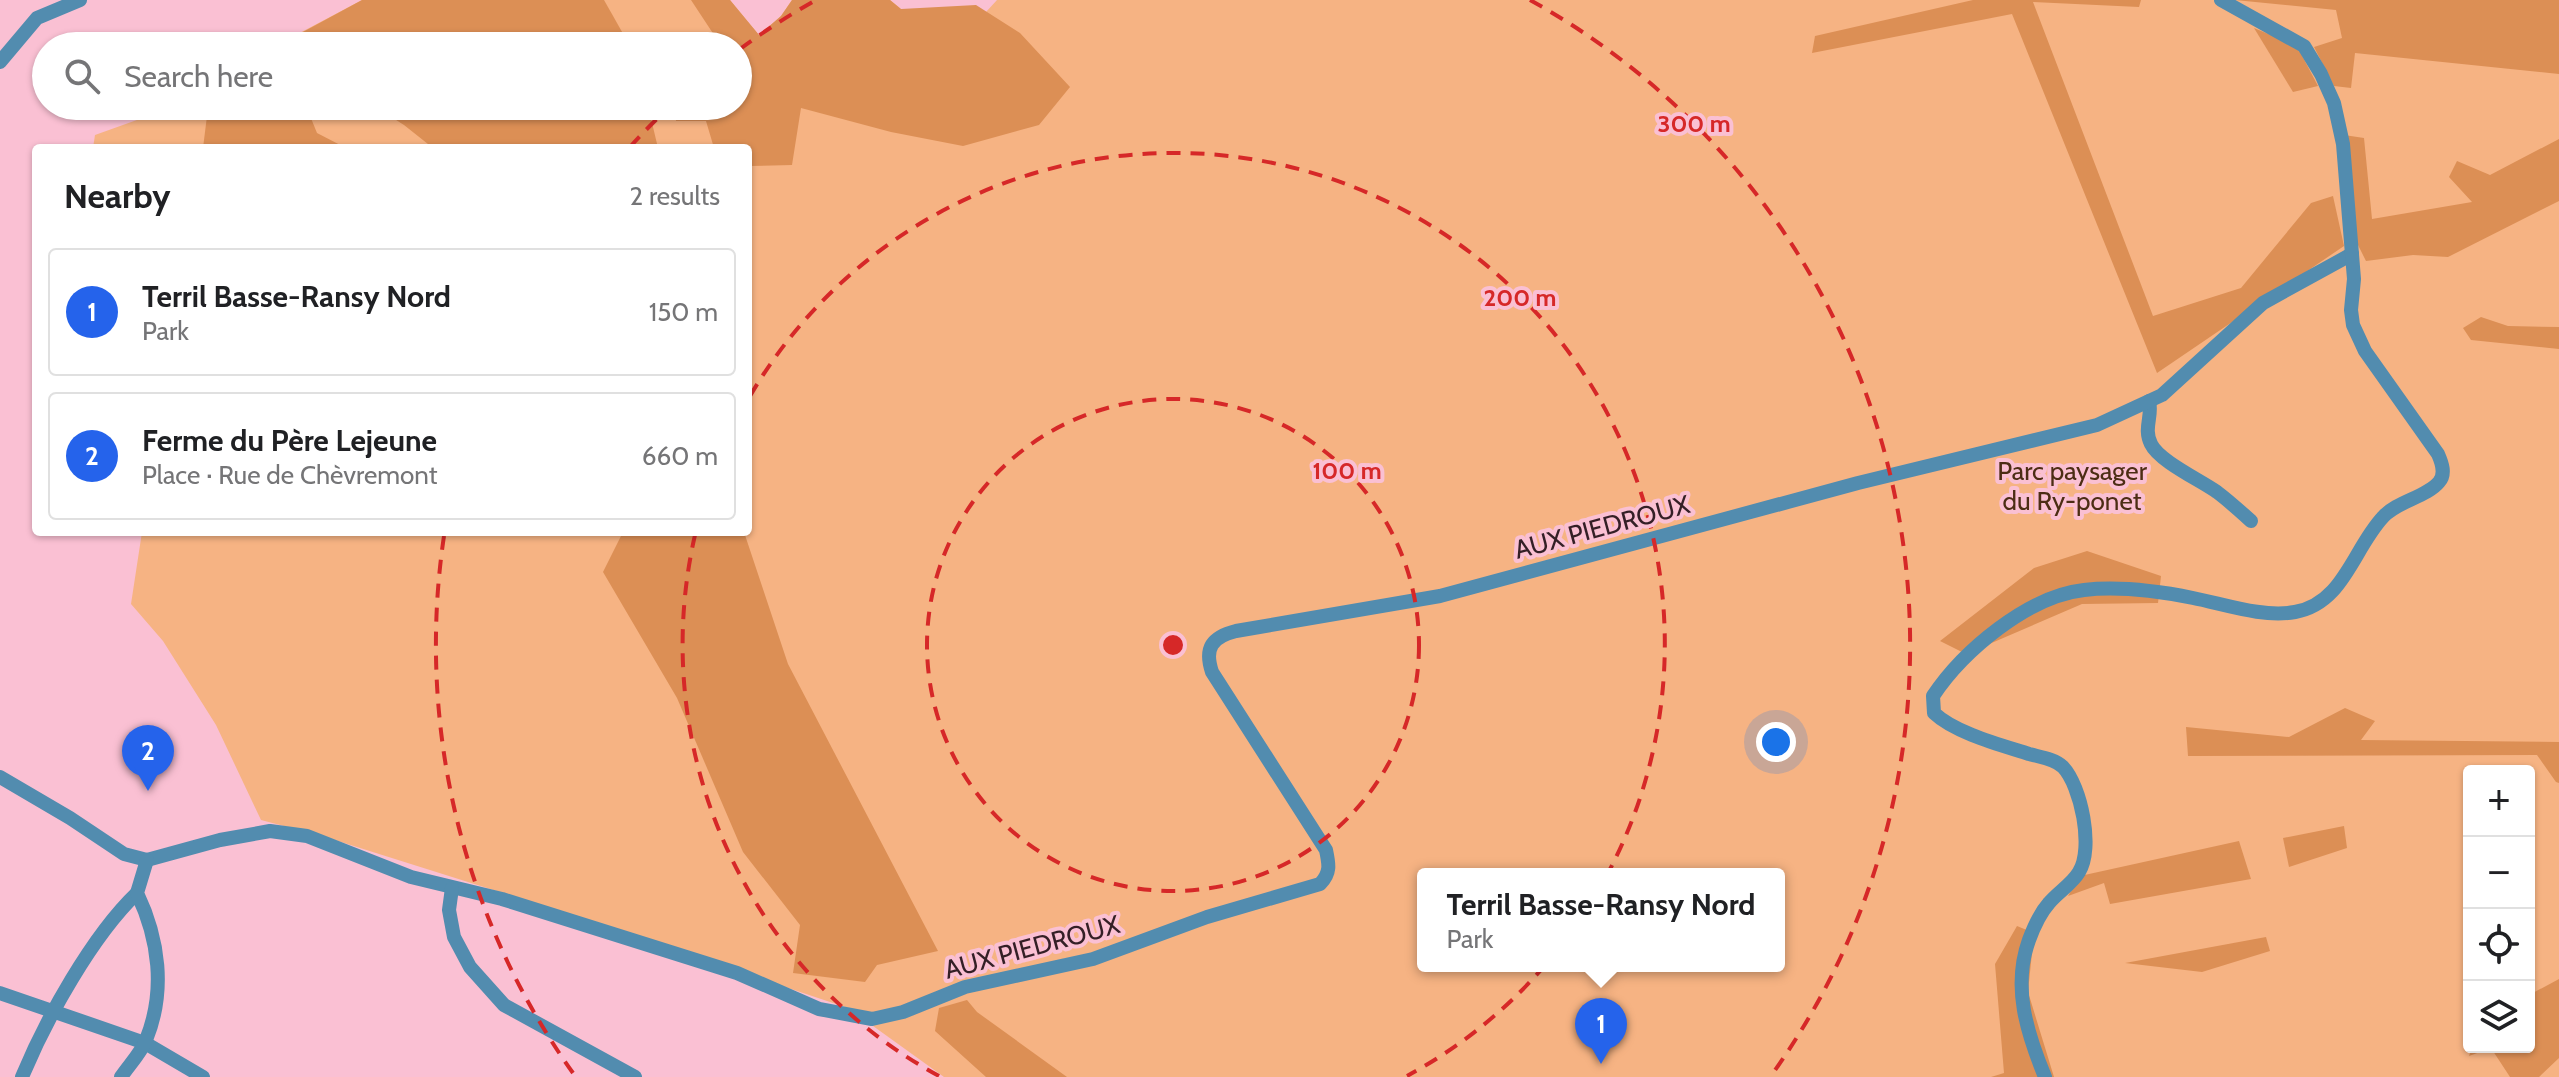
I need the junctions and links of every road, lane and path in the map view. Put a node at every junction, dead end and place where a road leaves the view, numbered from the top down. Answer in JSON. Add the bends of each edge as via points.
{"nodes":[{"id":1,"x":80,"y":0,"type":"edge"},
{"id":2,"x":2221,"y":0,"type":"edge"},
{"id":3,"x":0,"y":62,"type":"edge"},
{"id":4,"x":2352,"y":254,"type":"junction"},
{"id":5,"x":2149,"y":401,"type":"junction"},
{"id":6,"x":2251,"y":521,"type":"dead end"},
{"id":7,"x":0,"y":777,"type":"edge"},
{"id":8,"x":147,"y":860,"type":"junction"},
{"id":9,"x":452,"y":888,"type":"junction"},
{"id":10,"x":137,"y":893,"type":"junction"},
{"id":11,"x":0,"y":993,"type":"edge"},
{"id":12,"x":54,"y":1010,"type":"junction"},
{"id":13,"x":145,"y":1043,"type":"junction"},
{"id":14,"x":22,"y":1077,"type":"edge"},
{"id":15,"x":121,"y":1077,"type":"edge"},
{"id":16,"x":203,"y":1077,"type":"edge"},
{"id":17,"x":635,"y":1077,"type":"edge"},
{"id":18,"x":2045,"y":1077,"type":"edge"}],
"edges":[{"from":1,"to":3,"type":"street","via":[[37,18]]},
{"from":2,"to":4,"type":"street","via":[[2304,46],[2321,74],[2343,144]]},
{"from":4,"to":5,"type":"street","name":"AUX PIEDROUX","via":[[2263,303]]},
{"from":4,"to":18,"type":"street","via":[[2353,325],[2365,351],[2438,454],[2441,480],[2381,518],[2344,578],[2312,607],[2268,612],[2166,593],[2081,590],[2044,602],[2002,627],[1963,659],[1933,696],[1934,713],[1943,721],[2059,763],[2071,776],[2079,800],[2085,831],[2080,871],[2047,905],[2029,940],[2020,980],[2024,1013]]},
{"from":5,"to":6,"type":"street","via":[[2146,430],[2161,458],[2187,471]]},
{"from":5,"to":9,"type":"street","name":"AUX PIEDROUX","via":[[2097,425],[1858,483],[1440,596],[1217,638],[1209,646],[1212,672],[1326,850],[1329,869],[1320,884],[1207,917],[1093,959],[965,987],[872,1019],[819,1009],[737,973]]},
{"from":7,"to":8,"type":"street","via":[[124,854]]},
{"from":8,"to":9,"type":"street","via":[[270,831],[307,836]]},
{"from":8,"to":10,"type":"street"},
{"from":9,"to":17,"type":"street","via":[[454,937],[470,967],[504,1005]]},
{"from":10,"to":12,"type":"street","via":[[117,912]]},
{"from":10,"to":13,"type":"street","via":[[159,962]]},
{"from":11,"to":12,"type":"street"},
{"from":12,"to":13,"type":"street"},
{"from":12,"to":14,"type":"street"},
{"from":13,"to":15,"type":"street"},
{"from":13,"to":16,"type":"street"}]}
